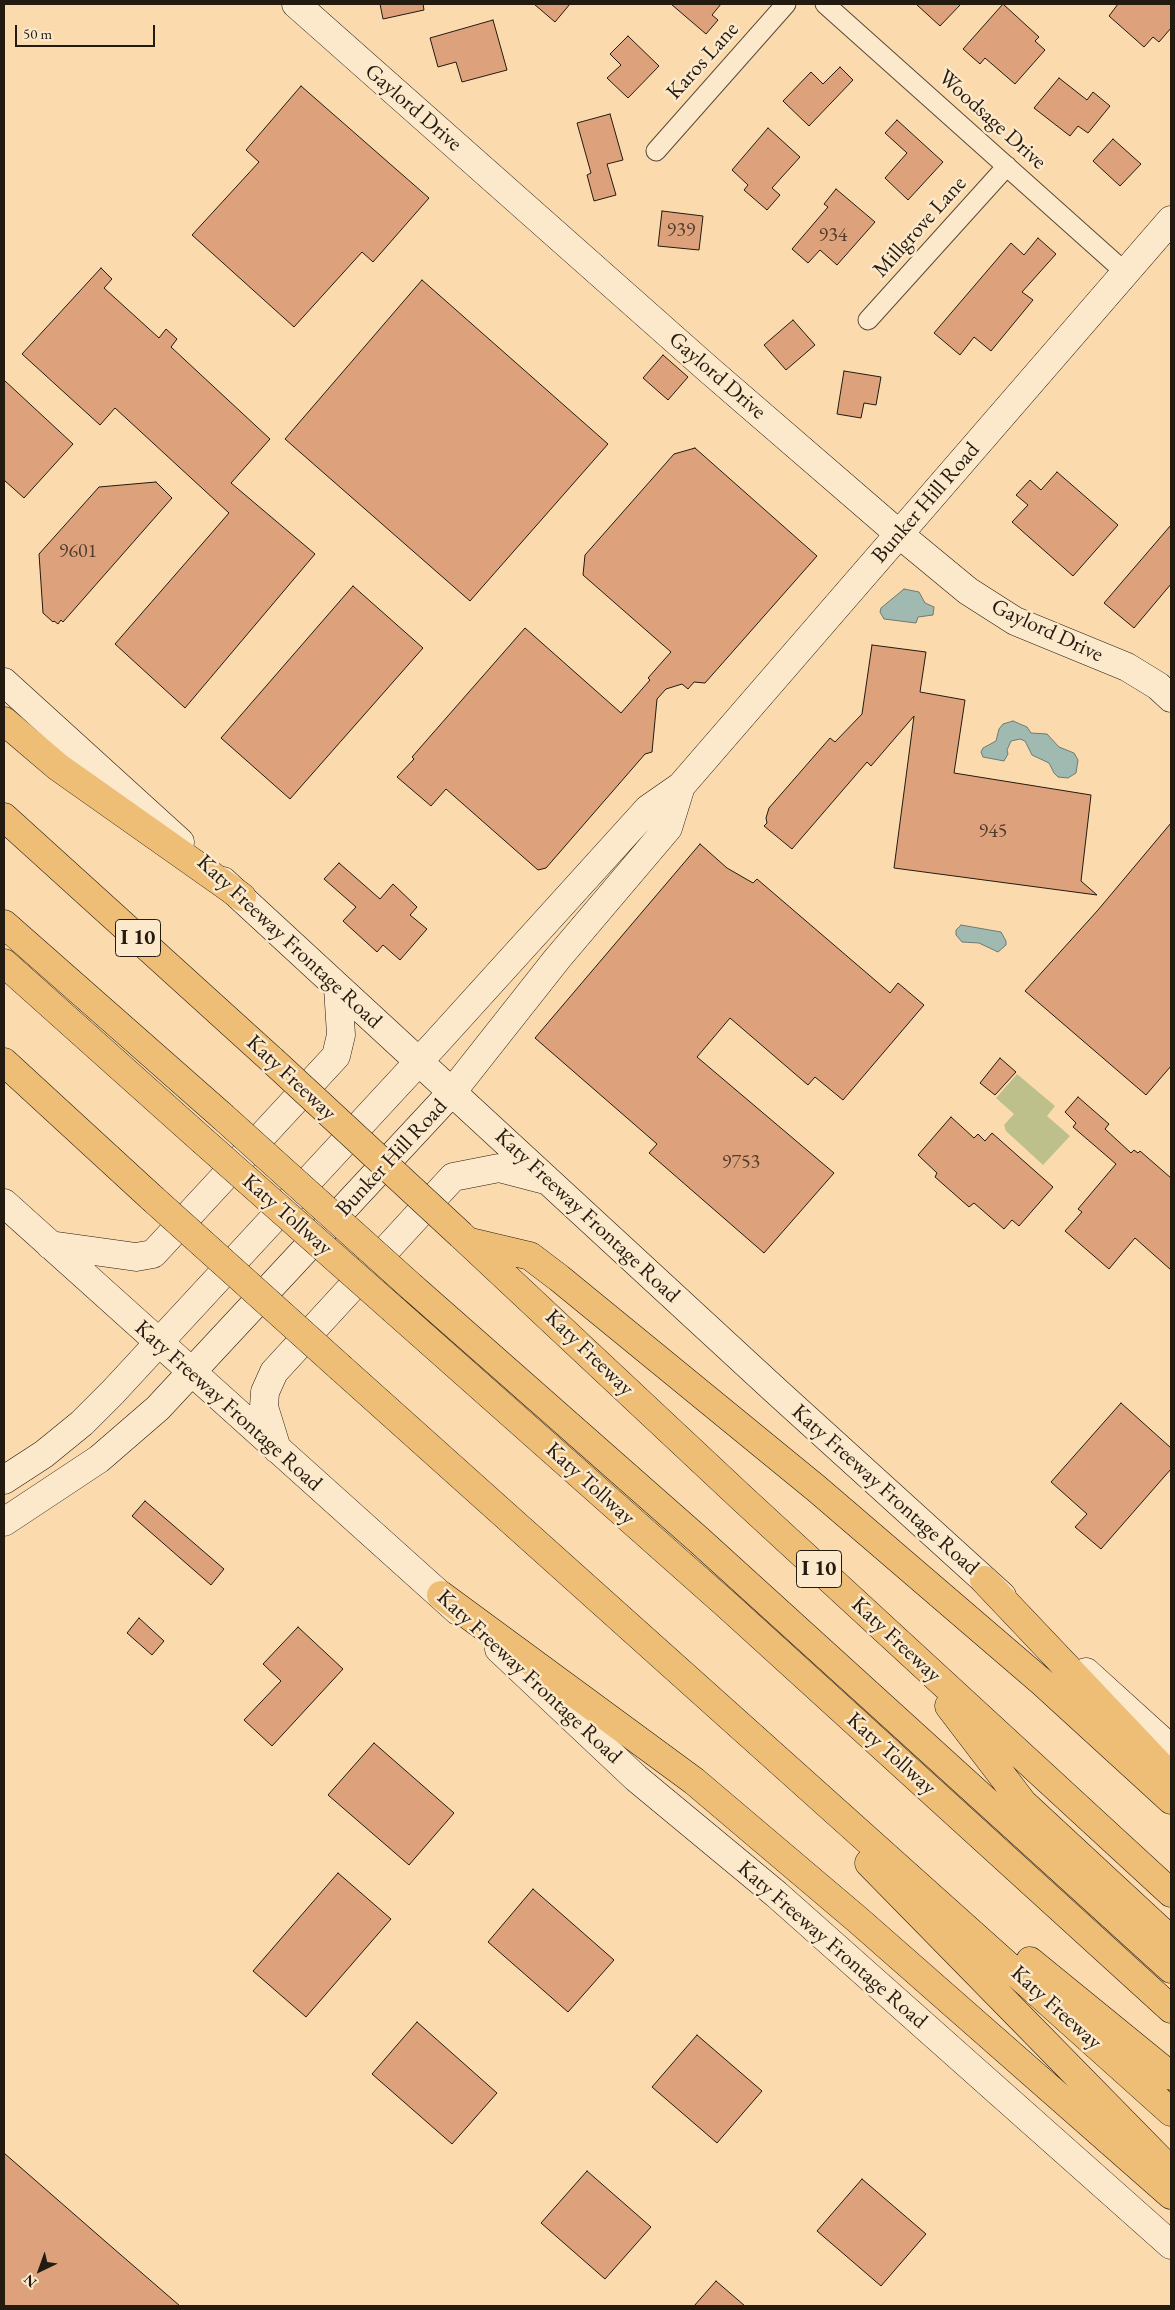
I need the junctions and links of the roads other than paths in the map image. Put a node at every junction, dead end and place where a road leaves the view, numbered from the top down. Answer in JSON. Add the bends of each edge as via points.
{"nodes":[{"id":1,"x":296,"y":4,"type":"edge"},
{"id":2,"x":786,"y":4,"type":"edge"},
{"id":3,"x":825,"y":4,"type":"edge"},
{"id":4,"x":656,"y":151,"type":"dead end"},
{"id":5,"x":1007,"y":166,"type":"junction"},
{"id":6,"x":1171,"y":220,"type":"edge"},
{"id":7,"x":1126,"y":273,"type":"junction"},
{"id":8,"x":868,"y":320,"type":"dead end"},
{"id":9,"x":899,"y":534,"type":"junction"},
{"id":10,"x":4,"y":682,"type":"edge"},
{"id":11,"x":1171,"y":698,"type":"edge"},
{"id":12,"x":4,"y":721,"type":"edge"},
{"id":13,"x":681,"y":786,"type":"junction"},
{"id":14,"x":4,"y":816,"type":"edge"},
{"id":15,"x":242,"y":897,"type":"junction"},
{"id":16,"x":4,"y":924,"type":"edge"},
{"id":17,"x":4,"y":963,"type":"edge"},
{"id":18,"x":338,"y":987,"type":"junction"},
{"id":19,"x":4,"y":1062,"type":"edge"},
{"id":20,"x":419,"y":1062,"type":"junction"},
{"id":21,"x":452,"y":1092,"type":"junction"},
{"id":22,"x":548,"y":1181,"type":"junction"},
{"id":23,"x":4,"y":1203,"type":"edge"},
{"id":24,"x":465,"y":1238,"type":"junction"},
{"id":25,"x":50,"y":1245,"type":"junction"},
{"id":26,"x":158,"y":1343,"type":"junction"},
{"id":27,"x":192,"y":1373,"type":"junction"},
{"id":28,"x":277,"y":1449,"type":"junction"},
{"id":29,"x":4,"y":1480,"type":"edge"},
{"id":30,"x":4,"y":1522,"type":"edge"},
{"id":31,"x":984,"y":1580,"type":"junction"},
{"id":32,"x":441,"y":1594,"type":"junction"},
{"id":33,"x":906,"y":1650,"type":"junction"},
{"id":34,"x":680,"y":1672,"type":"junction"},
{"id":35,"x":756,"y":1740,"type":"junction"},
{"id":36,"x":1171,"y":1749,"type":"edge"},
{"id":37,"x":1171,"y":1778,"type":"edge"},
{"id":38,"x":1171,"y":1800,"type":"edge"},
{"id":39,"x":1171,"y":1893,"type":"edge"},
{"id":40,"x":1171,"y":1940,"type":"edge"},
{"id":41,"x":1171,"y":1969,"type":"edge"},
{"id":42,"x":1171,"y":2009,"type":"edge"},
{"id":43,"x":1171,"y":2076,"type":"edge"},
{"id":44,"x":1171,"y":2112,"type":"edge"},
{"id":45,"x":1171,"y":2171,"type":"edge"},
{"id":46,"x":1171,"y":2195,"type":"edge"},
{"id":47,"x":1171,"y":2245,"type":"edge"}],
"edges":[{"from":1,"to":9,"type":"main road","name":"Gaylord Drive"},
{"from":2,"to":4,"type":"street","name":"Karos Lane"},
{"from":3,"to":5,"type":"street","name":"Woodsage Drive"},
{"from":5,"to":7,"type":"street","name":"Woodsage Drive"},
{"from":5,"to":8,"type":"street","name":"Millgrove Lane"},
{"from":6,"to":7,"type":"main road","name":"Bunker Hill Road"},
{"from":7,"to":9,"type":"main road","name":"Bunker Hill Road"},
{"from":9,"to":11,"type":"main road","name":"Gaylord Drive","via":[[968,591],[1015,621],[1127,667]]},
{"from":9,"to":13,"type":"main road","name":"Bunker Hill Road"},
{"from":10,"to":15,"type":"main road","name":"Katy Freeway Frontage Road"},
{"from":12,"to":15,"type":"highway","via":[[58,767]]},
{"from":13,"to":20,"type":"main road","name":"Bunker Hill Road","via":[[648,808]]},
{"from":13,"to":21,"type":"main road","name":"Bunker Hill Road","via":[[668,828]]},
{"from":14,"to":24,"type":"highway","name":"Katy Freeway","number":"I 10","bridge":true},
{"from":15,"to":18,"type":"main road","name":"Katy Freeway Frontage Road"},
{"from":16,"to":41,"type":"highway","name":"Katy Tollway","bridge":true,"via":[[700,1541]]},
{"from":17,"to":42,"type":"highway","name":"Katy Tollway","bridge":true,"via":[[735,1612]]},
{"from":18,"to":20,"type":"main road","name":"Katy Freeway Frontage Road"},
{"from":18,"to":25,"type":"main road","via":[[341,1036],[336,1056],[153,1254],[122,1255]]},
{"from":19,"to":34,"type":"highway","name":"Katy Freeway","bridge":true},
{"from":20,"to":21,"type":"main road","name":"Katy Freeway Frontage Road"},
{"from":20,"to":26,"type":"main road","name":"Bunker Hill Road"},
{"from":21,"to":22,"type":"main road","name":"Katy Freeway Frontage Road"},
{"from":21,"to":27,"type":"main road","name":"Bunker Hill Road"},
{"from":22,"to":28,"type":"main road","via":[[499,1168],[453,1177],[274,1372],[265,1392],[264,1407]]},
{"from":22,"to":31,"type":"main road","name":"Katy Freeway Frontage Road"},
{"from":23,"to":25,"type":"main road","name":"Katy Freeway Frontage Road"},
{"from":24,"to":33,"type":"highway","name":"Katy Freeway","number":"I 10"},
{"from":24,"to":38,"type":"highway","via":[[530,1256],[817,1489],[1043,1683]]},
{"from":25,"to":26,"type":"main road","name":"Katy Freeway Frontage Road"},
{"from":26,"to":27,"type":"main road","name":"Katy Freeway Frontage Road"},
{"from":26,"to":29,"type":"main road","name":"Bunker Hill Road","via":[[82,1423],[44,1454]]},
{"from":27,"to":28,"type":"main road","name":"Katy Freeway Frontage Road"},
{"from":27,"to":30,"type":"main road","name":"Bunker Hill Road","via":[[130,1434],[99,1459]]},
{"from":28,"to":32,"type":"main road","name":"Katy Freeway Frontage Road"},
{"from":31,"to":36,"type":"main road","name":"Katy Freeway Frontage Road"},
{"from":31,"to":37,"type":"highway"},
{"from":32,"to":46,"type":"highway","via":[[694,1781],[858,1920]]},
{"from":32,"to":47,"type":"main road","name":"Katy Freeway Frontage Road","via":[[636,1778],[776,1894]]},
{"from":33,"to":39,"type":"highway","name":"Katy Freeway","number":"I 10"},
{"from":33,"to":40,"type":"highway","via":[[1023,1803]]},
{"from":34,"to":35,"type":"highway","name":"Katy Freeway"},
{"from":34,"to":45,"type":"highway"},
{"from":35,"to":43,"type":"highway"},
{"from":35,"to":44,"type":"highway","name":"Katy Freeway"}]}
